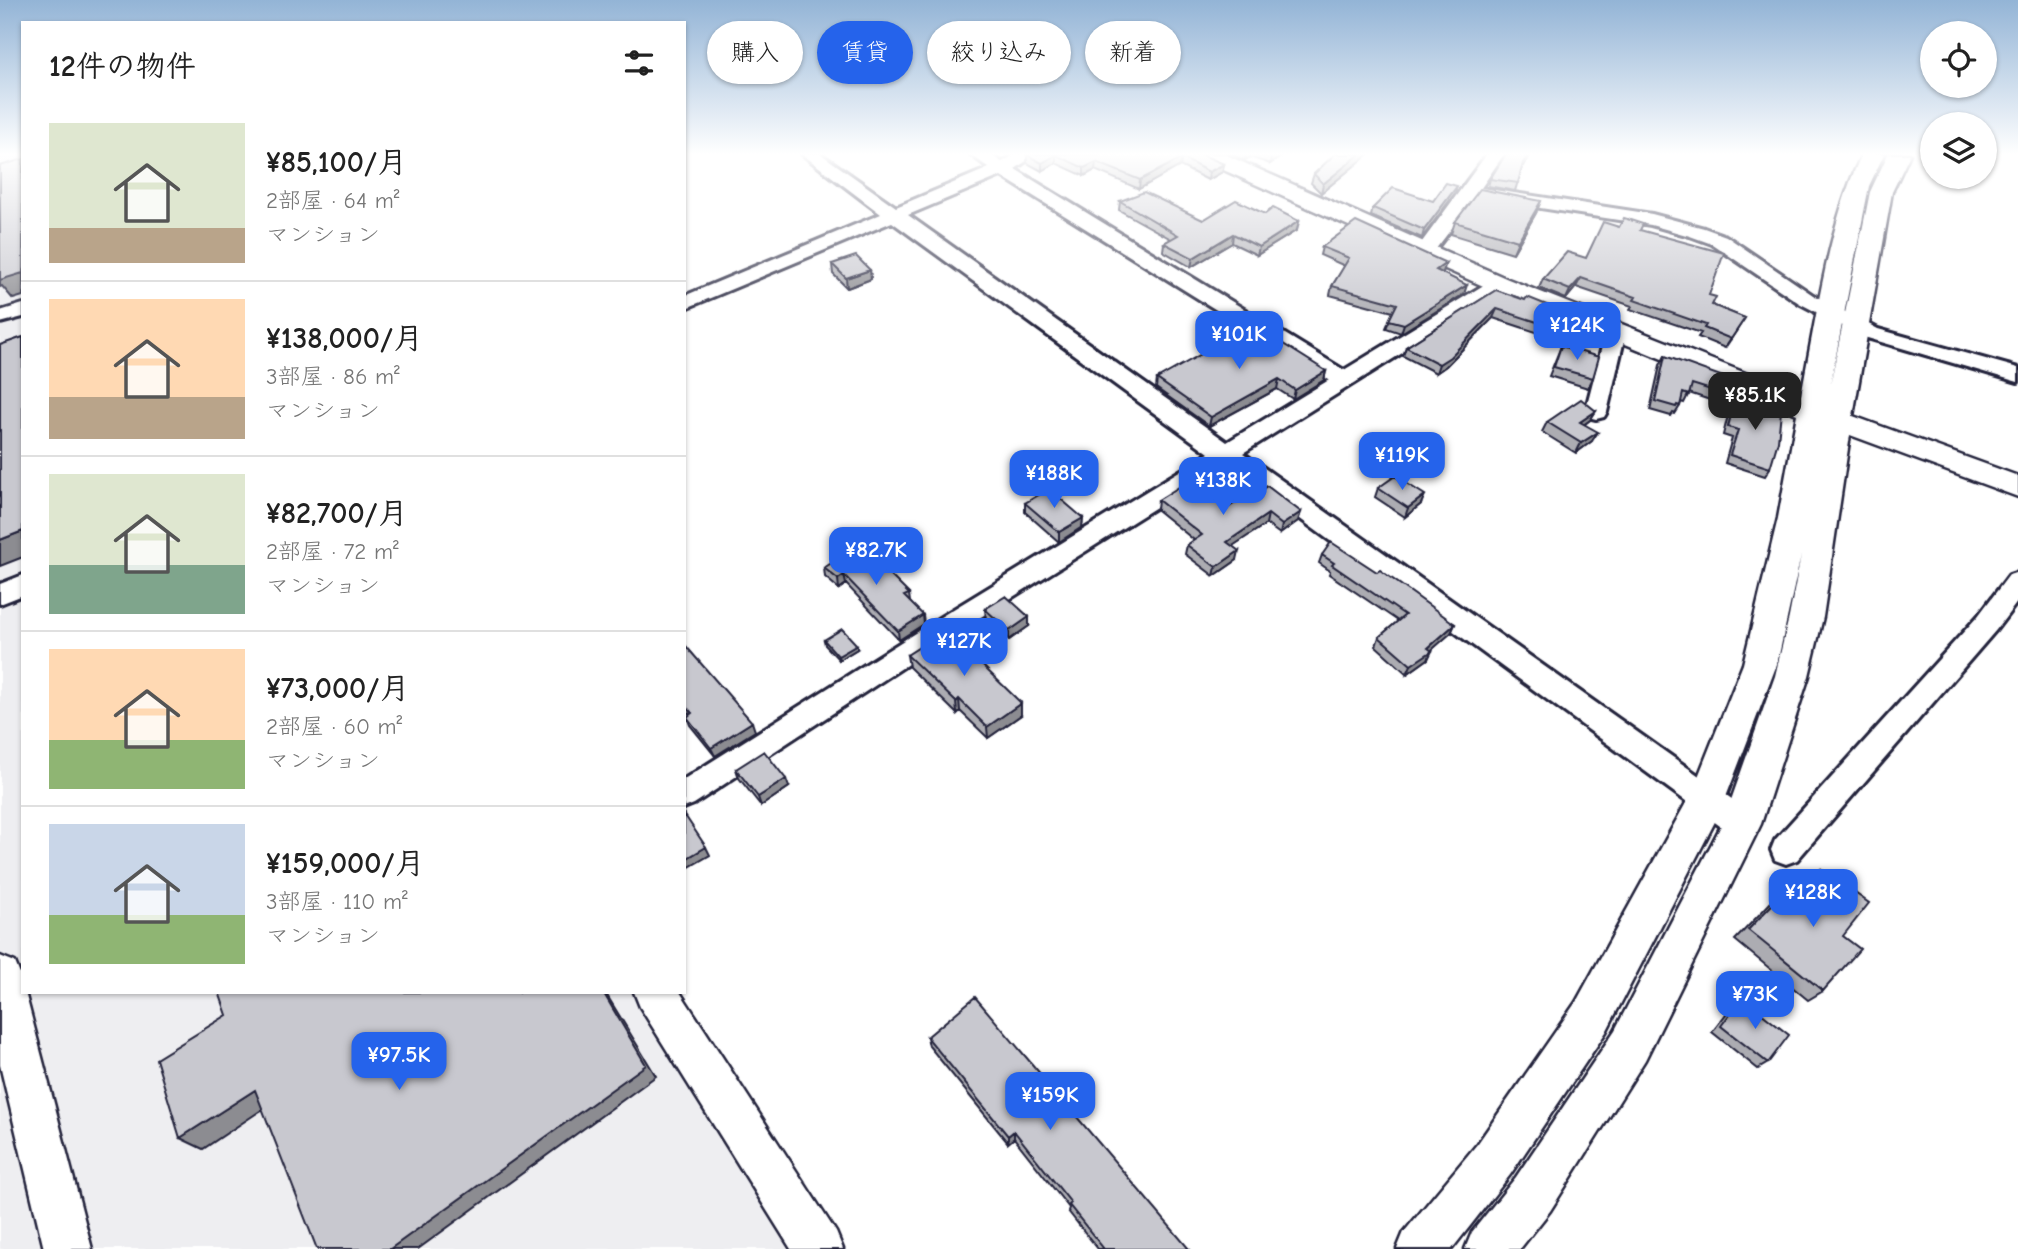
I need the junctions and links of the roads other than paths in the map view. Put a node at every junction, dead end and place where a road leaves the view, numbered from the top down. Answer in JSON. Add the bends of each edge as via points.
{"nodes":[{"id":1,"x":895,"y":212,"type":"edge"},
{"id":2,"x":1072,"y":212,"type":"edge"},
{"id":3,"x":1339,"y":212,"type":"edge"},
{"id":4,"x":1454,"y":212,"type":"edge"},
{"id":5,"x":1603,"y":212,"type":"edge"},
{"id":6,"x":1855,"y":212,"type":"edge"},
{"id":7,"x":1875,"y":212,"type":"edge"},
{"id":8,"x":891,"y":214,"type":"junction"},
{"id":9,"x":1425,"y":250,"type":"junction"},
{"id":10,"x":1499,"y":284,"type":"junction"},
{"id":11,"x":686,"y":302,"type":"edge"},
{"id":12,"x":21,"y":311,"type":"edge"},
{"id":13,"x":0,"y":317,"type":"edge"},
{"id":14,"x":1842,"y":318,"type":"junction"},
{"id":15,"x":1616,"y":331,"type":"junction"},
{"id":16,"x":2018,"y":375,"type":"edge"},
{"id":17,"x":1343,"y":379,"type":"junction"},
{"id":18,"x":1596,"y":412,"type":"edge"},
{"id":19,"x":1827,"y":415,"type":"junction"},
{"id":20,"x":1227,"y":453,"type":"junction"},
{"id":21,"x":2018,"y":487,"type":"edge"},
{"id":22,"x":2018,"y":582,"type":"edge"},
{"id":23,"x":21,"y":586,"type":"edge"},
{"id":24,"x":0,"y":594,"type":"edge"},
{"id":25,"x":686,"y":794,"type":"edge"},
{"id":26,"x":1708,"y":798,"type":"junction"},
{"id":27,"x":1742,"y":824,"type":"junction"},
{"id":28,"x":1786,"y":850,"type":"dead end"},
{"id":29,"x":0,"y":977,"type":"edge"},
{"id":30,"x":656,"y":994,"type":"edge"},
{"id":31,"x":68,"y":1249,"type":"edge"},
{"id":32,"x":819,"y":1249,"type":"edge"},
{"id":33,"x":1421,"y":1249,"type":"edge"},
{"id":34,"x":1489,"y":1249,"type":"edge"}],
"edges":[{"from":1,"to":8,"type":"street"},
{"from":2,"to":17,"type":"street"},
{"from":3,"to":9,"type":"street"},
{"from":4,"to":9,"type":"street"},
{"from":5,"to":14,"type":"street","via":[[1719,240]]},
{"from":6,"to":14,"type":"street"},
{"from":7,"to":14,"type":"street"},
{"from":8,"to":11,"type":"street"},
{"from":8,"to":20,"type":"street"},
{"from":9,"to":10,"type":"street"},
{"from":10,"to":15,"type":"street"},
{"from":10,"to":17,"type":"street"},
{"from":12,"to":13,"type":"street"},
{"from":14,"to":16,"type":"street","via":[[1871,333]]},
{"from":14,"to":19,"type":"street"},
{"from":15,"to":18,"type":"street"},
{"from":15,"to":19,"type":"street"},
{"from":17,"to":20,"type":"street"},
{"from":19,"to":21,"type":"street"},
{"from":19,"to":26,"type":"street","via":[[1793,518],[1760,664]]},
{"from":19,"to":27,"type":"street","via":[[1806,617],[1792,676]]},
{"from":20,"to":25,"type":"street"},
{"from":20,"to":26,"type":"street"},
{"from":22,"to":28,"type":"street"},
{"from":23,"to":24,"type":"street"},
{"from":26,"to":27,"type":"street"},
{"from":26,"to":33,"type":"street","via":[[1591,1017],[1494,1159]]},
{"from":27,"to":34,"type":"street","via":[[1630,1045],[1533,1194]]},
{"from":29,"to":31,"type":"street"},
{"from":30,"to":32,"type":"street"}]}
